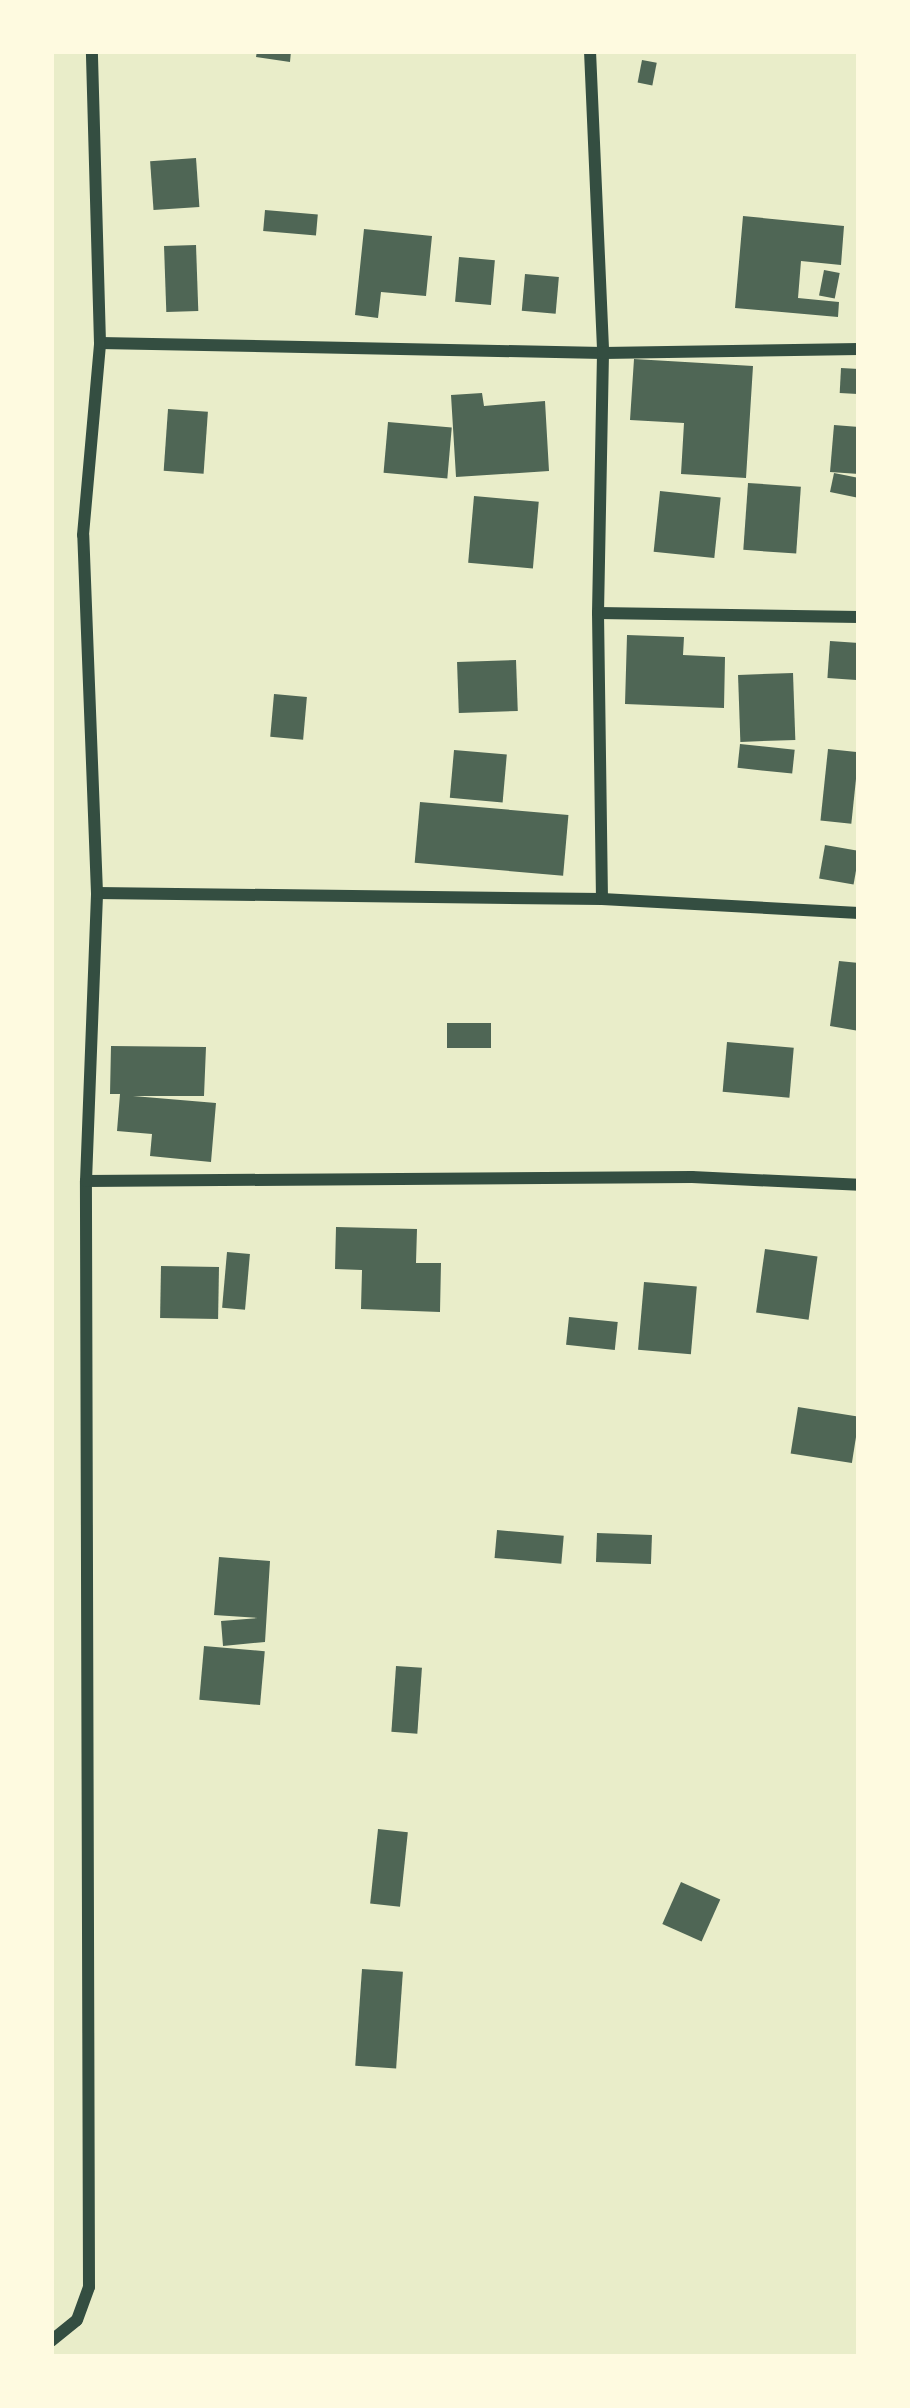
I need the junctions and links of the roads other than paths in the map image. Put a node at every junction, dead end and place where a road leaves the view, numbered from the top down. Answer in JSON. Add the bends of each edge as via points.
{"nodes":[{"id":1,"x":92,"y":51,"type":"edge"},
{"id":2,"x":590,"y":51,"type":"edge"},
{"id":3,"x":100,"y":343,"type":"junction"},
{"id":4,"x":859,"y":350,"type":"edge"},
{"id":5,"x":603,"y":353,"type":"junction"},
{"id":6,"x":598,"y":613,"type":"junction"},
{"id":7,"x":859,"y":617,"type":"edge"},
{"id":8,"x":97,"y":892,"type":"junction"},
{"id":9,"x":602,"y":899,"type":"junction"},
{"id":10,"x":859,"y":913,"type":"edge"},
{"id":11,"x":86,"y":1181,"type":"junction"},
{"id":12,"x":859,"y":1185,"type":"edge"},
{"id":13,"x":51,"y":2341,"type":"edge"}],
"edges":[{"from":1,"to":3,"type":"street"},
{"from":2,"to":5,"type":"street"},
{"from":3,"to":5,"type":"street"},
{"from":3,"to":8,"type":"street","via":[[83,535]]},
{"from":4,"to":5,"type":"street"},
{"from":5,"to":6,"type":"street"},
{"from":6,"to":7,"type":"street"},
{"from":6,"to":9,"type":"street"},
{"from":8,"to":9,"type":"street"},
{"from":8,"to":11,"type":"street"},
{"from":9,"to":10,"type":"street"},
{"from":11,"to":12,"type":"street","via":[[692,1177]]},
{"from":11,"to":13,"type":"street","via":[[89,2287],[77,2320]]}]}
